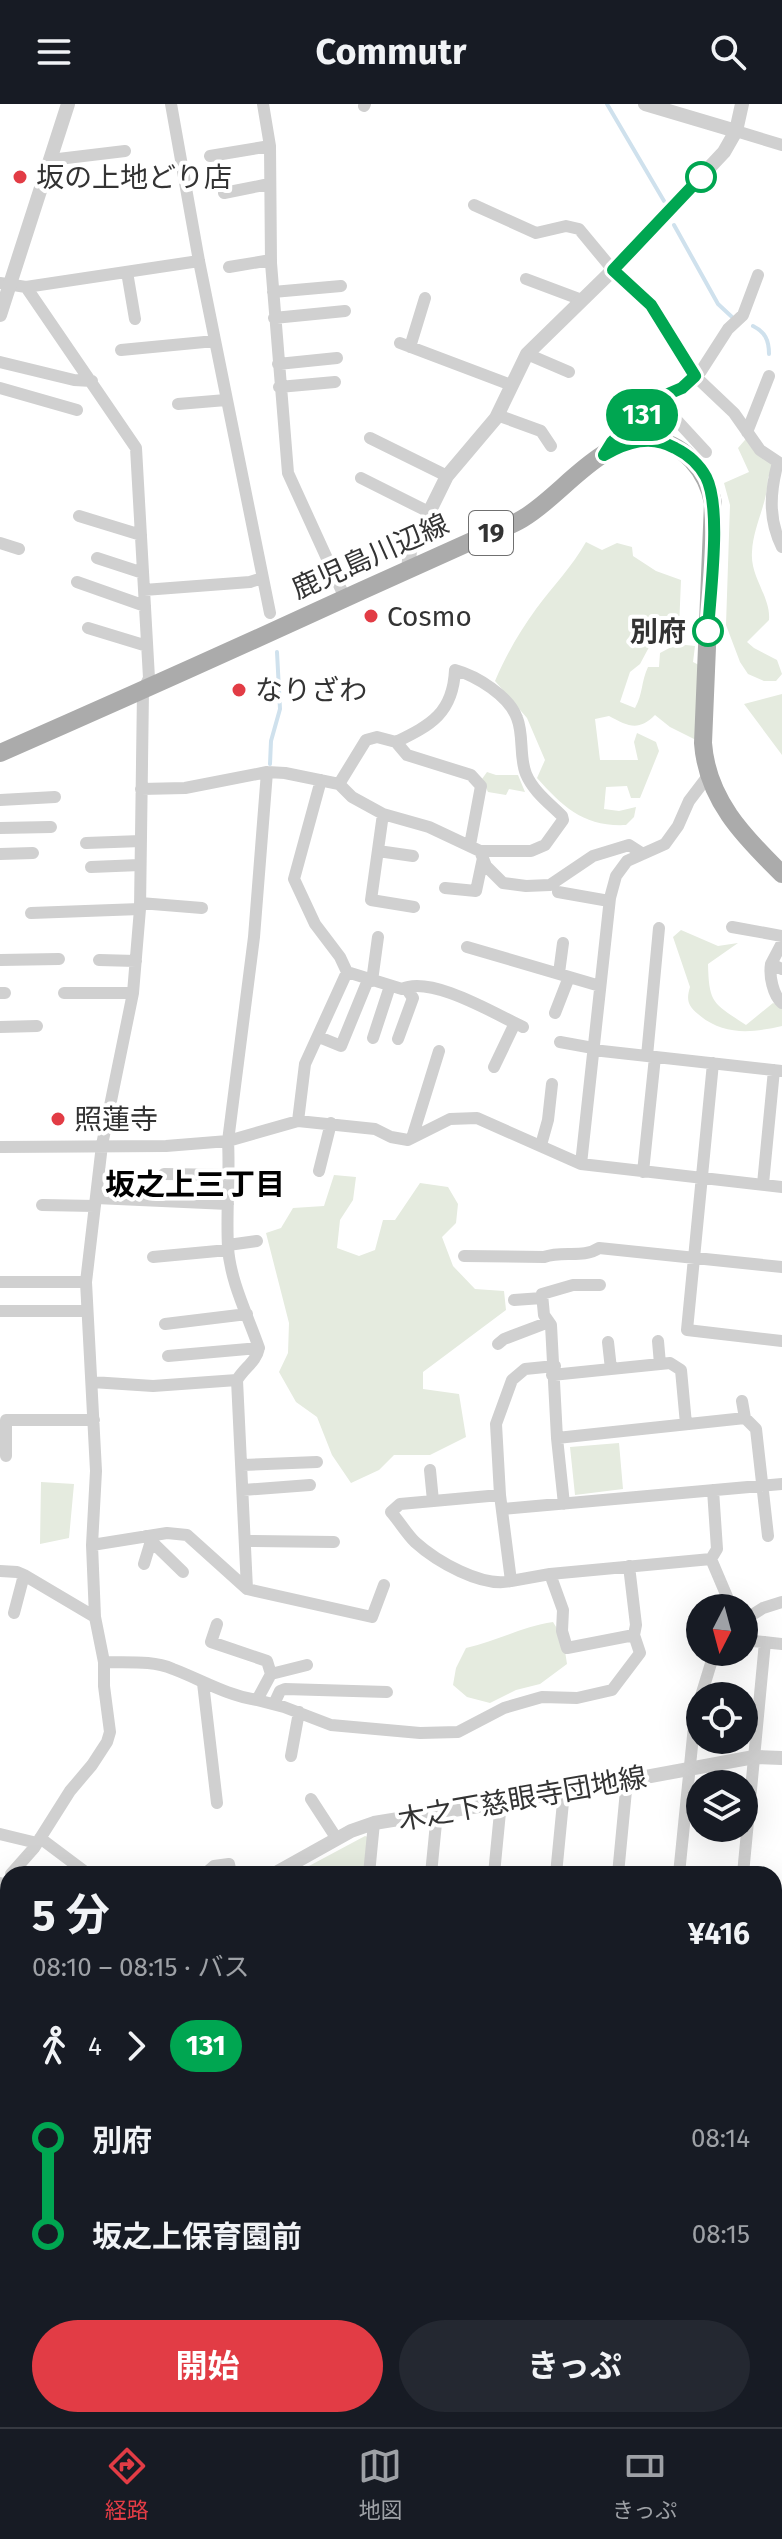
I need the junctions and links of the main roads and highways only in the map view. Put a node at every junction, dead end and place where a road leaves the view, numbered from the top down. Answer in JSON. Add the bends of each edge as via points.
{"nodes":[{"id":1,"x":0,"y":753,"type":"edge"},
{"id":2,"x":782,"y":874,"type":"edge"}],
"edges":[{"from":1,"to":2,"type":"main road","name":"鹿児島川辺線","number":"19","via":[[523,518],[604,455],[639,441],[662,442],[694,461],[710,488],[714,519],[703,743],[708,776],[733,822]]}]}
